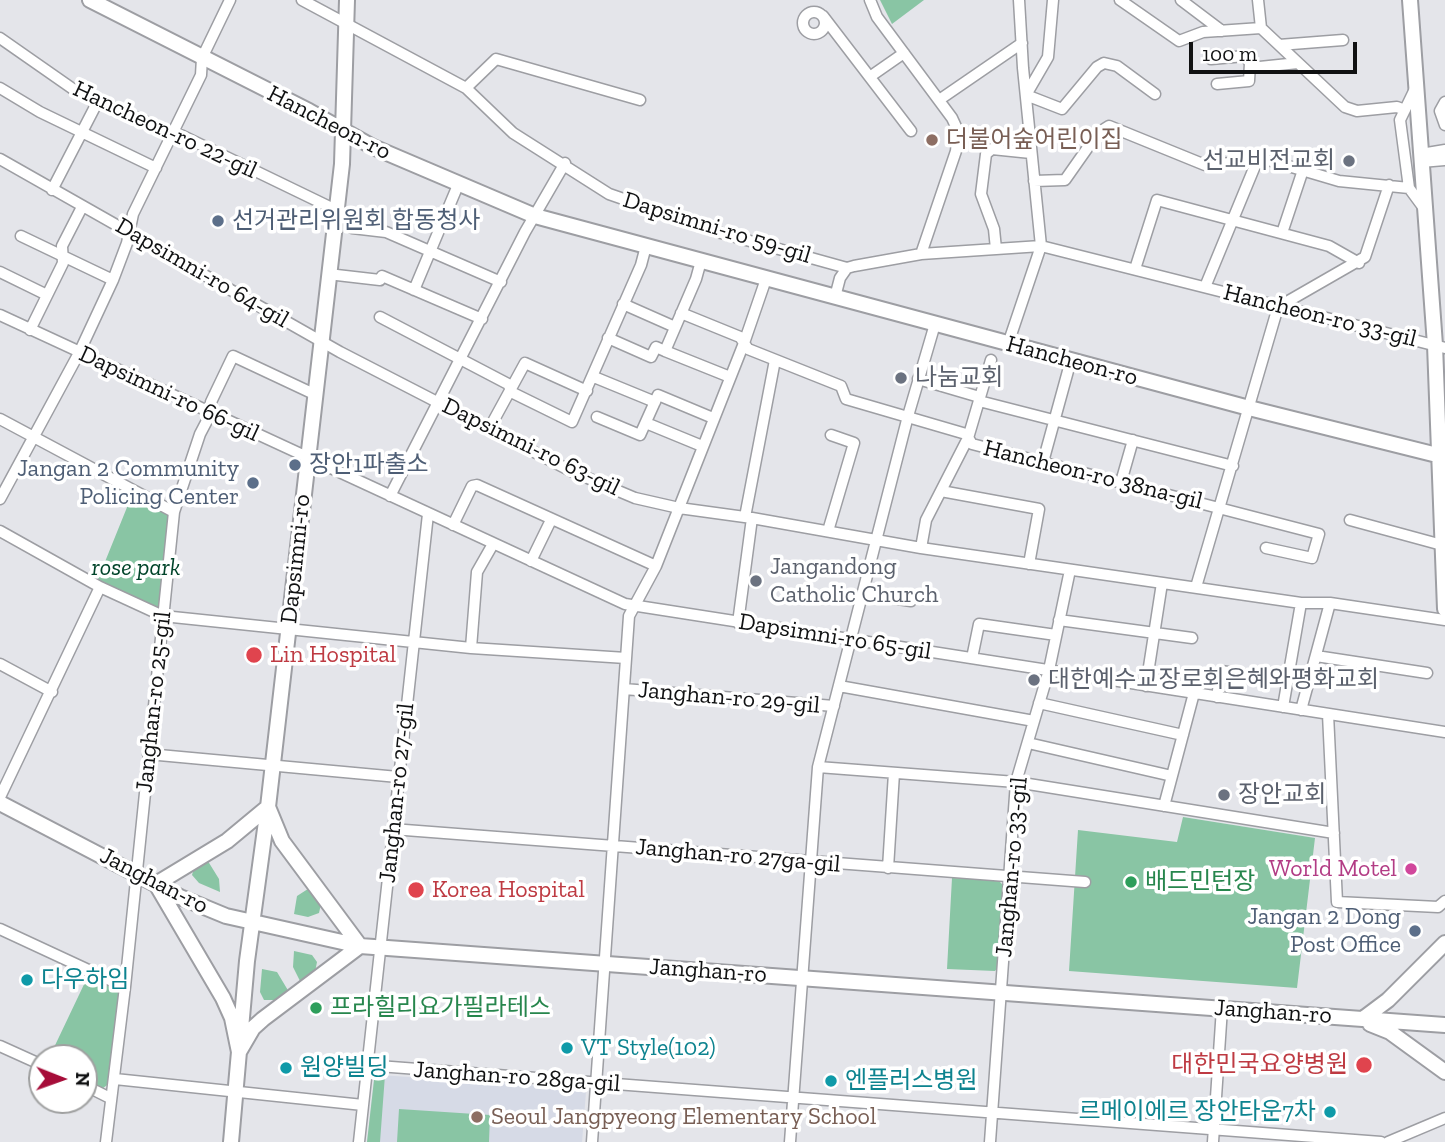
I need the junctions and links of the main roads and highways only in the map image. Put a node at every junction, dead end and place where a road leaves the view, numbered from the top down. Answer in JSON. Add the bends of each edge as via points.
{"nodes":[{"id":1,"x":90,"y":0,"type":"edge"},
{"id":2,"x":347,"y":0,"type":"edge"},
{"id":3,"x":1410,"y":0,"type":"edge"},
{"id":4,"x":343,"y":130,"type":"junction"},
{"id":5,"x":1438,"y":296,"type":"edge"},
{"id":6,"x":1440,"y":347,"type":"edge"},
{"id":7,"x":1442,"y":457,"type":"edge"},
{"id":8,"x":1445,"y":609,"type":"edge"},
{"id":9,"x":0,"y":803,"type":"edge"},
{"id":10,"x":268,"y":807,"type":"junction"},
{"id":11,"x":156,"y":884,"type":"junction"},
{"id":12,"x":253,"y":923,"type":"junction"},
{"id":13,"x":1445,"y":943,"type":"edge"},
{"id":14,"x":360,"y":946,"type":"junction"},
{"id":15,"x":1360,"y":1018,"type":"junction"},
{"id":16,"x":1445,"y":1025,"type":"edge"},
{"id":17,"x":239,"y":1052,"type":"junction"},
{"id":18,"x":1445,"y":1072,"type":"edge"},
{"id":19,"x":231,"y":1142,"type":"edge"}],
"edges":[{"from":1,"to":4,"type":"main road","name":"Hancheon-ro"},
{"from":2,"to":4,"type":"main road","name":"Dapsimni-ro"},
{"from":3,"to":5,"type":"main road","via":[[1419,82],[1423,207]]},
{"from":4,"to":7,"type":"main road","name":"Hancheon-ro","via":[[535,216]]},
{"from":4,"to":10,"type":"main road","name":"Dapsimni-ro"},
{"from":5,"to":6,"type":"main road"},
{"from":6,"to":7,"type":"main road"},
{"from":7,"to":8,"type":"main road"},
{"from":9,"to":11,"type":"main road","name":"Janghan-ro"},
{"from":10,"to":11,"type":"main road","via":[[227,841]]},
{"from":10,"to":12,"type":"main road","name":"Dapsimni-ro"},
{"from":10,"to":14,"type":"main road","via":[[282,841]]},
{"from":11,"to":12,"type":"main road","name":"Janghan-ro","via":[[226,916]]},
{"from":11,"to":17,"type":"main road","via":[[223,998]]},
{"from":12,"to":14,"type":"main road","name":"Janghan-ro"},
{"from":12,"to":17,"type":"main road","name":"Dapsimni-ro"},
{"from":13,"to":15,"type":"main road","via":[[1388,1000]]},
{"from":14,"to":15,"type":"main road","name":"Janghan-ro"},
{"from":14,"to":17,"type":"main road","via":[[263,1019]]},
{"from":15,"to":16,"type":"main road","name":"Janghan-ro"},
{"from":15,"to":18,"type":"main road","via":[[1390,1032]]},
{"from":17,"to":19,"type":"main road","name":"Dapsimni-ro"}]}
